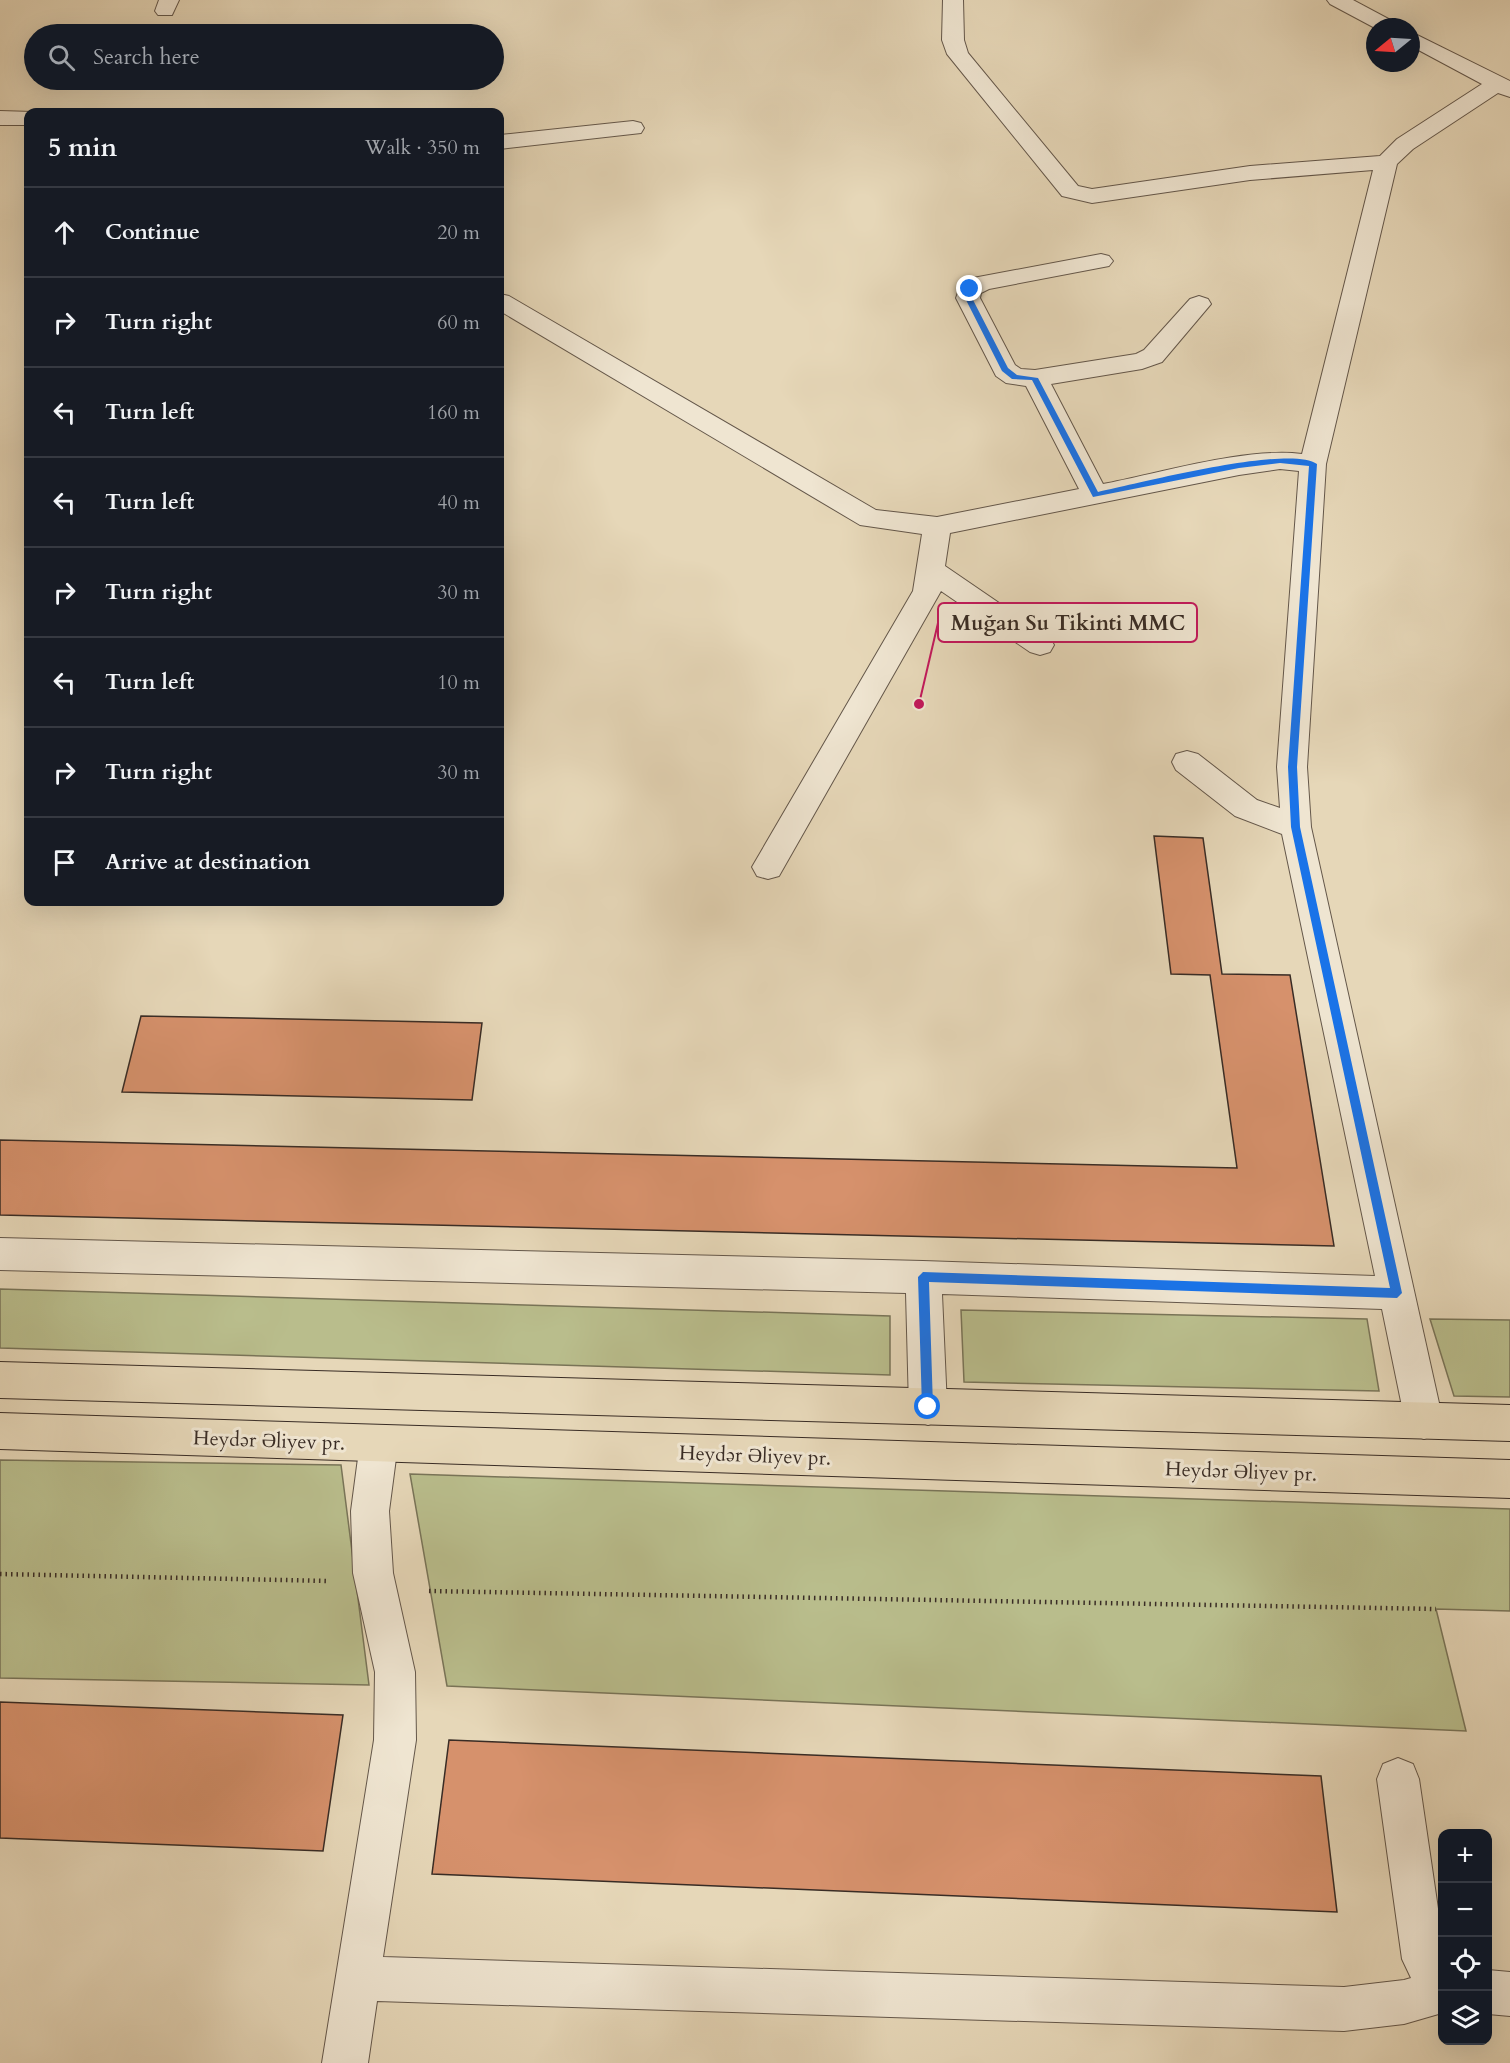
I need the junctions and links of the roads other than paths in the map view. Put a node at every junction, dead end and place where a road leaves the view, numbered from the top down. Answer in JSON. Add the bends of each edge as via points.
{"nodes":[{"id":1,"x":953,"y":0,"type":"edge"},
{"id":2,"x":1337,"y":0,"type":"edge"},
{"id":3,"x":1372,"y":18,"type":"edge"},
{"id":4,"x":1420,"y":43,"type":"edge"},
{"id":5,"x":1504,"y":86,"type":"edge"},
{"id":6,"x":0,"y":118,"type":"edge"},
{"id":7,"x":24,"y":118,"type":"edge"},
{"id":8,"x":633,"y":128,"type":"dead end"},
{"id":9,"x":504,"y":142,"type":"edge"},
{"id":10,"x":1386,"y":162,"type":"junction"},
{"id":11,"x":1101,"y":261,"type":"dead end"},
{"id":12,"x":504,"y":303,"type":"edge"},
{"id":13,"x":1198,"y":304,"type":"dead end"},
{"id":14,"x":1035,"y":378,"type":"junction"},
{"id":15,"x":1313,"y":464,"type":"junction"},
{"id":16,"x":1096,"y":495,"type":"junction"},
{"id":17,"x":937,"y":526,"type":"junction"},
{"id":18,"x":931,"y":570,"type":"junction"},
{"id":19,"x":1040,"y":645,"type":"dead end"},
{"id":20,"x":1187,"y":762,"type":"dead end"},
{"id":21,"x":1296,"y":827,"type":"junction"},
{"id":22,"x":768,"y":867,"type":"dead end"},
{"id":23,"x":0,"y":1254,"type":"edge"},
{"id":24,"x":923,"y":1277,"type":"junction"},
{"id":25,"x":1397,"y":1293,"type":"junction"},
{"id":26,"x":0,"y":1380,"type":"edge"},
{"id":27,"x":928,"y":1407,"type":"junction"},
{"id":28,"x":1424,"y":1421,"type":"junction"},
{"id":29,"x":1510,"y":1423,"type":"edge"},
{"id":30,"x":0,"y":1431,"type":"edge"},
{"id":31,"x":379,"y":1443,"type":"junction"},
{"id":32,"x":1510,"y":1479,"type":"edge"},
{"id":33,"x":1398,"y":1779,"type":"dead end"},
{"id":34,"x":358,"y":1978,"type":"junction"},
{"id":35,"x":1438,"y":1978,"type":"edge"},
{"id":36,"x":1438,"y":1992,"type":"edge"},
{"id":37,"x":1492,"y":1992,"type":"edge"},
{"id":38,"x":1510,"y":1994,"type":"edge"},
{"id":39,"x":345,"y":2063,"type":"edge"}],
"edges":[{"from":1,"to":10,"type":"street","via":[[953,40],[958,54],[1070,191],[1092,196],[1250,173]]},
{"from":2,"to":3,"type":"street"},
{"from":4,"to":5,"type":"street"},
{"from":5,"to":10,"type":"street","via":[[1405,144]]},
{"from":6,"to":7,"type":"street"},
{"from":8,"to":9,"type":"street"},
{"from":10,"to":15,"type":"street"},
{"from":11,"to":14,"type":"street","via":[[982,283],[970,289],[968,298],[1005,370],[1015,377]]},
{"from":12,"to":17,"type":"street","via":[[870,518]]},
{"from":13,"to":14,"type":"street","via":[[1153,356]]},
{"from":14,"to":16,"type":"street"},
{"from":15,"to":16,"type":"street","via":[[1280,460]]},
{"from":15,"to":21,"type":"street","via":[[1292,767]]},
{"from":16,"to":17,"type":"street"},
{"from":17,"to":18,"type":"street"},
{"from":18,"to":19,"type":"street"},
{"from":18,"to":22,"type":"street","via":[[927,591]]},
{"from":20,"to":21,"type":"street","via":[[1246,808]]},
{"from":21,"to":25,"type":"street"},
{"from":23,"to":24,"type":"street"},
{"from":24,"to":25,"type":"street"},
{"from":24,"to":27,"type":"street"},
{"from":25,"to":28,"type":"street"},
{"from":26,"to":27,"type":"main road"},
{"from":27,"to":28,"type":"main road"},
{"from":28,"to":29,"type":"main road"},
{"from":30,"to":31,"type":"main road","name":"Heydər Əliyev pr."},
{"from":31,"to":32,"type":"main road","name":"Heydər Əliyev pr."},
{"from":31,"to":34,"type":"street","via":[[370,1511],[372,1573],[395,1672],[395,1740]]},
{"from":33,"to":35,"type":"street","via":[[1424,1959]]},
{"from":34,"to":36,"type":"street","via":[[1344,2009],[1404,2002]]},
{"from":34,"to":39,"type":"street"},
{"from":37,"to":38,"type":"street"}]}
